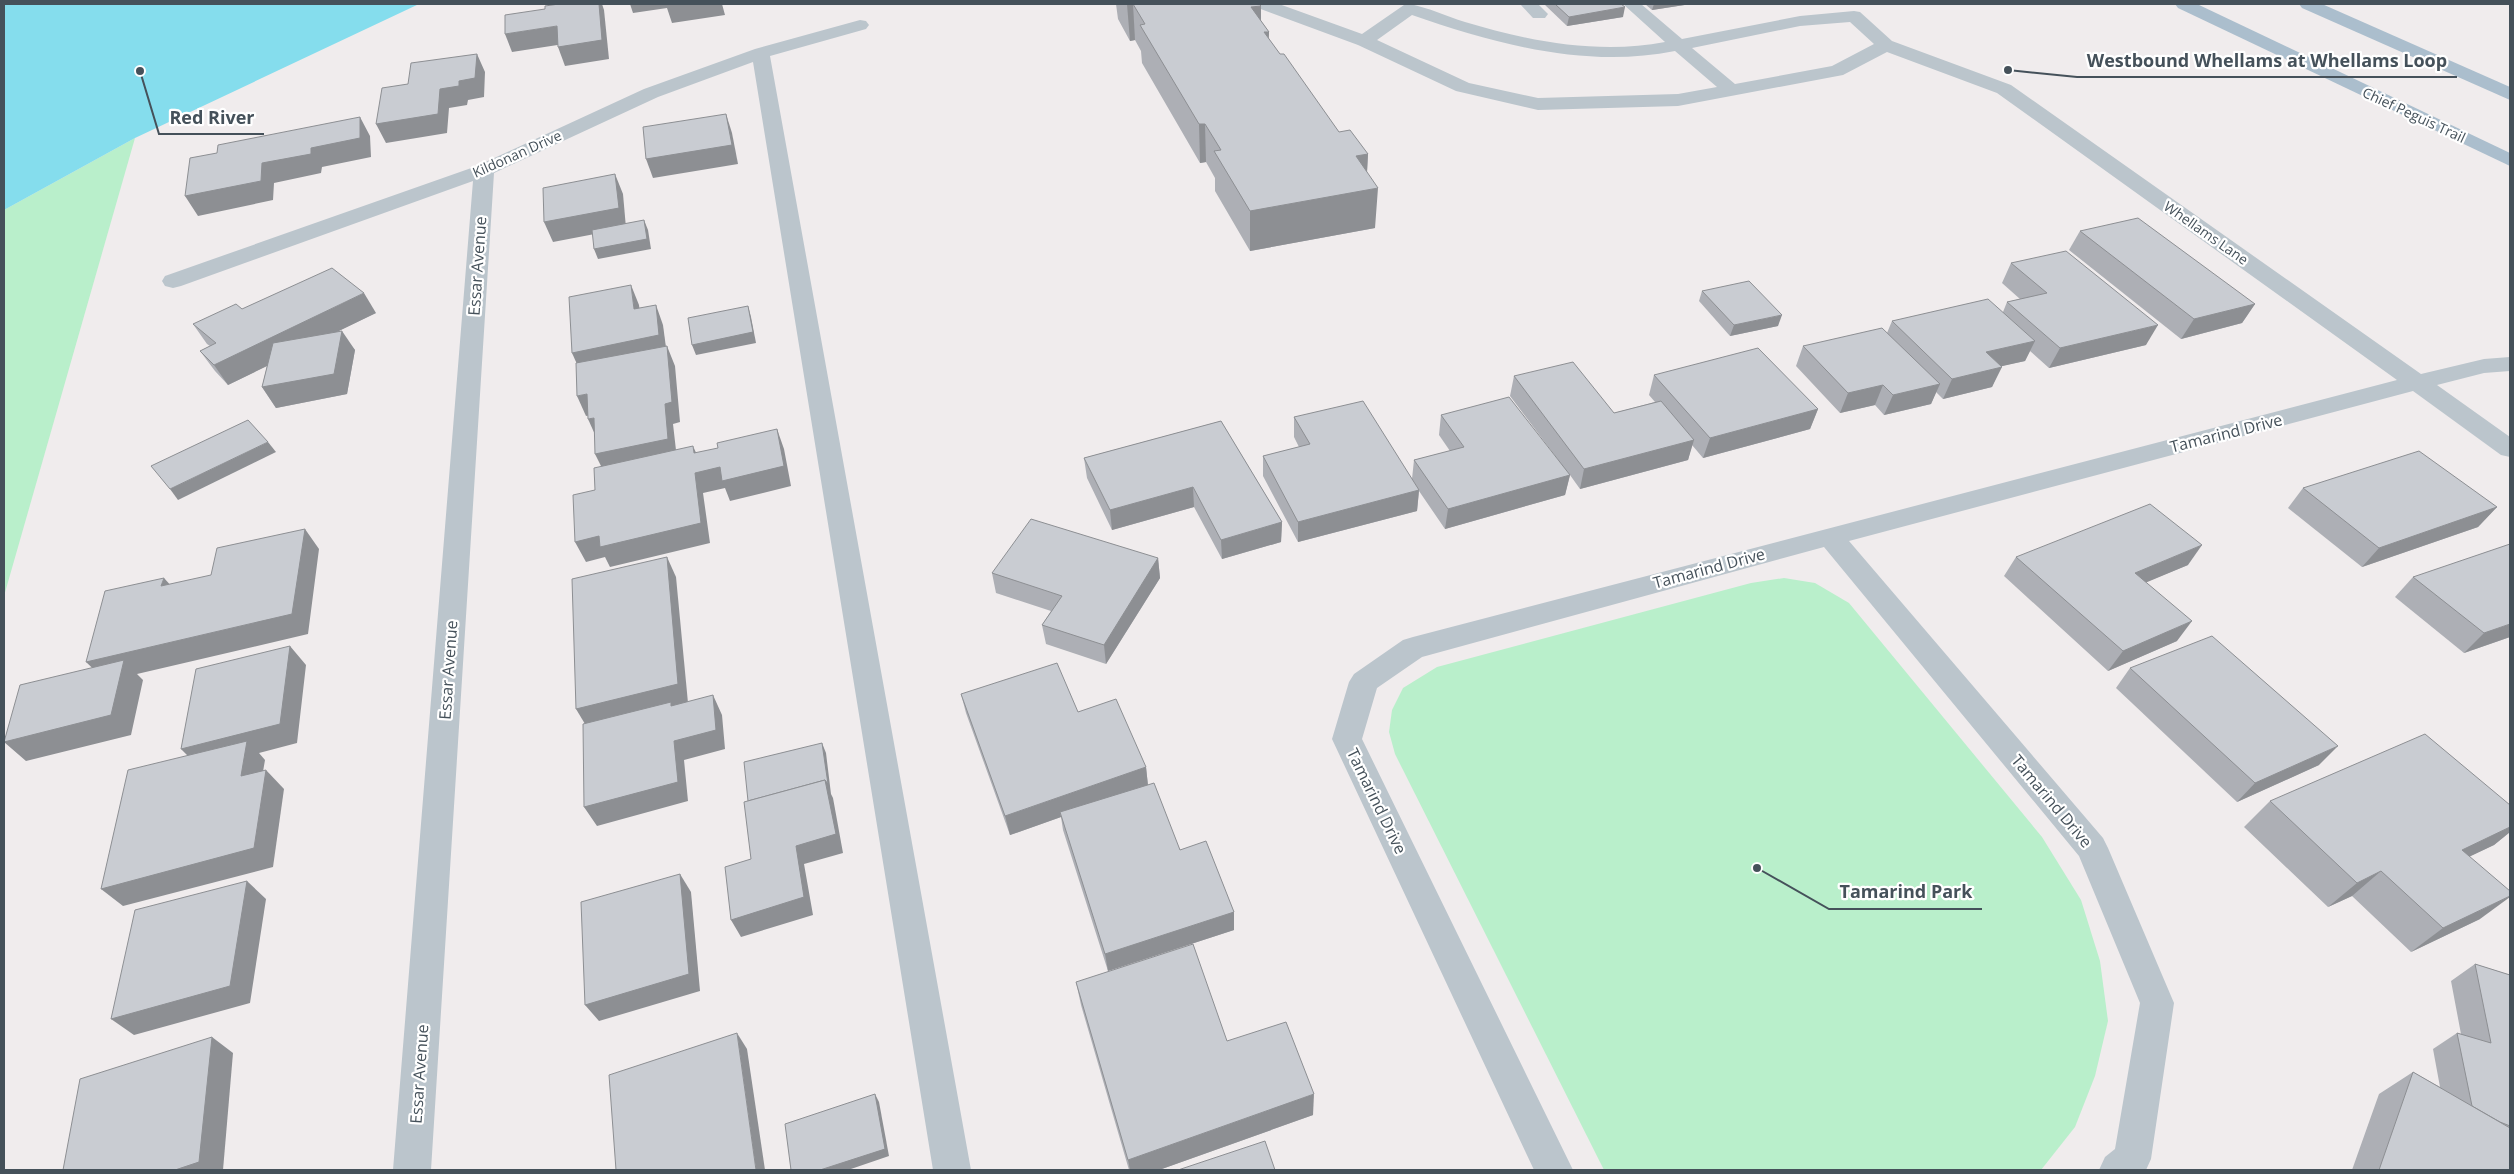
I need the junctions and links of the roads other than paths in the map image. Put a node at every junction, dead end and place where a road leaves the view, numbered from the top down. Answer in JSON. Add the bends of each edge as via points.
{"nodes":[{"id":1,"x":1264,"y":4,"type":"edge"},
{"id":2,"x":1631,"y":4,"type":"edge"},
{"id":3,"x":1837,"y":4,"type":"edge"},
{"id":4,"x":2184,"y":4,"type":"edge"},
{"id":5,"x":2308,"y":4,"type":"edge"},
{"id":6,"x":1402,"y":6,"type":"edge"},
{"id":7,"x":1854,"y":16,"type":"junction"},
{"id":8,"x":860,"y":25,"type":"dead end"},
{"id":9,"x":1364,"y":42,"type":"junction"},
{"id":10,"x":1679,"y":45,"type":"junction"},
{"id":11,"x":1886,"y":45,"type":"junction"},
{"id":12,"x":761,"y":54,"type":"junction"},
{"id":13,"x":1731,"y":90,"type":"junction"},
{"id":14,"x":2510,"y":94,"type":"edge"},
{"id":15,"x":2510,"y":160,"type":"edge"},
{"id":16,"x":484,"y":170,"type":"junction"},
{"id":17,"x":173,"y":281,"type":"dead end"},
{"id":18,"x":2510,"y":364,"type":"edge"},
{"id":19,"x":2418,"y":384,"type":"junction"},
{"id":20,"x":2510,"y":449,"type":"edge"},
{"id":21,"x":1830,"y":536,"type":"junction"},
{"id":22,"x":412,"y":1170,"type":"edge"},
{"id":23,"x":952,"y":1170,"type":"edge"},
{"id":24,"x":1554,"y":1170,"type":"edge"},
{"id":25,"x":2118,"y":1170,"type":"edge"}],
"edges":[{"from":1,"to":9,"type":"street"},
{"from":2,"to":10,"type":"street"},
{"from":3,"to":7,"type":"street"},
{"from":4,"to":15,"type":"main road","name":"Chief Peguis Trail"},
{"from":5,"to":14,"type":"main road"},
{"from":6,"to":9,"type":"street"},
{"from":6,"to":10,"type":"street","via":[[1460,26],[1536,45],[1600,53]]},
{"from":7,"to":10,"type":"street","via":[[1800,21]]},
{"from":7,"to":11,"type":"street"},
{"from":8,"to":12,"type":"street","name":"Kildonan Drive"},
{"from":9,"to":13,"type":"street","via":[[1463,87],[1538,104],[1678,100]]},
{"from":10,"to":13,"type":"street"},
{"from":11,"to":13,"type":"street","via":[[1836,71]]},
{"from":11,"to":19,"type":"street","name":"Whellams Lane","via":[[2004,89]]},
{"from":12,"to":16,"type":"street","name":"Kildonan Drive","via":[[651,93]]},
{"from":12,"to":23,"type":"street"},
{"from":16,"to":17,"type":"street","name":"Kildonan Drive"},
{"from":16,"to":22,"type":"street","name":"Essar Avenue"},
{"from":18,"to":19,"type":"street","name":"Tamarind Drive","via":[[2484,366]]},
{"from":19,"to":20,"type":"street","name":"Whellams Lane"},
{"from":19,"to":21,"type":"street","name":"Tamarind Drive"},
{"from":21,"to":24,"type":"street","name":"Tamarind Drive","via":[[1413,648],[1364,682],[1346,739]]},
{"from":21,"to":25,"type":"street","name":"Tamarind Drive","via":[[2092,848],[2157,1003],[2132,1159]]}]}
